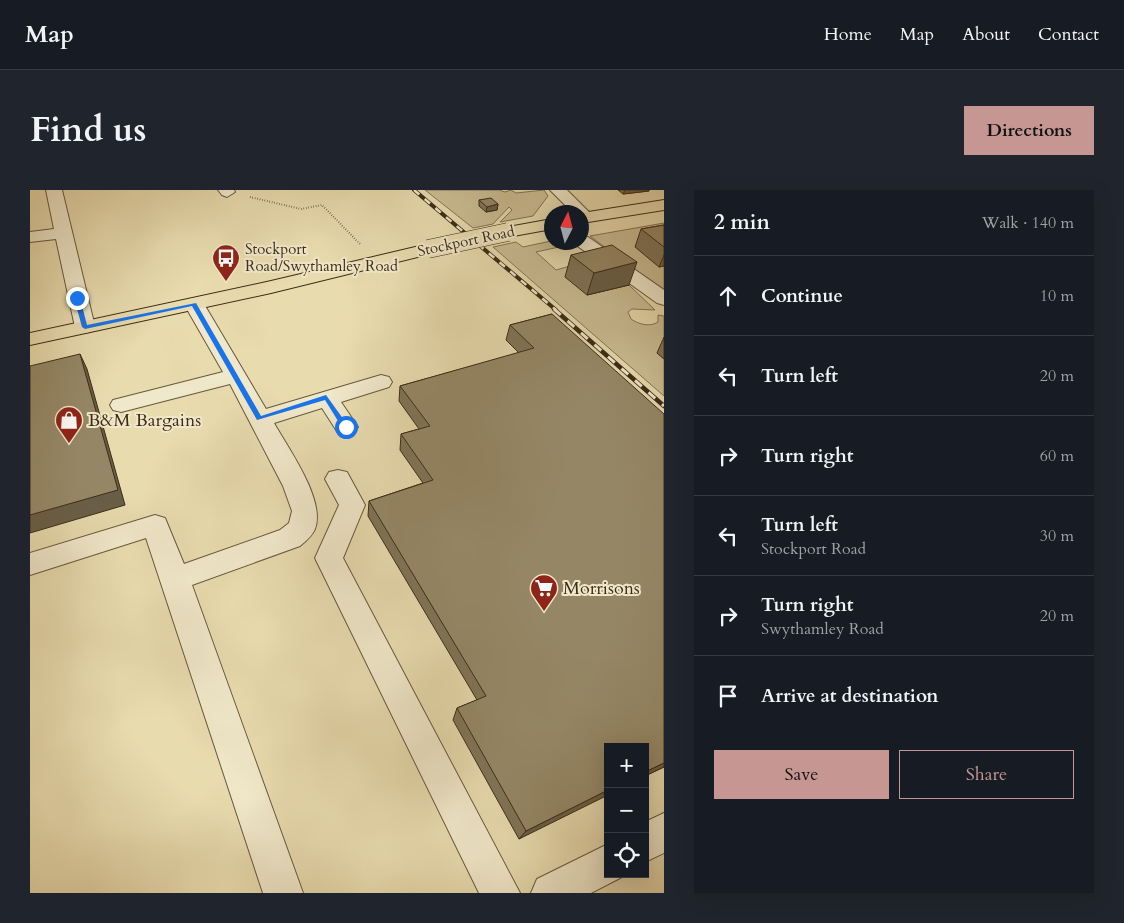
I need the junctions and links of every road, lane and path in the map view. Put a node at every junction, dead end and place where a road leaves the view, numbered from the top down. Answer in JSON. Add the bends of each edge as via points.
{"nodes":[{"id":1,"x":54,"y":190,"type":"edge"},
{"id":2,"x":558,"y":190,"type":"edge"},
{"id":3,"x":227,"y":191,"type":"edge"},
{"id":4,"x":573,"y":205,"type":"edge"},
{"id":5,"x":664,"y":205,"type":"edge"},
{"id":6,"x":589,"y":214,"type":"edge"},
{"id":7,"x":544,"y":225,"type":"edge"},
{"id":8,"x":62,"y":233,"type":"junction"},
{"id":9,"x":30,"y":237,"type":"edge"},
{"id":10,"x":589,"y":246,"type":"edge"},
{"id":11,"x":377,"y":260,"type":"junction"},
{"id":12,"x":664,"y":299,"type":"edge"},
{"id":13,"x":194,"y":304,"type":"junction"},
{"id":14,"x":85,"y":327,"type":"junction"},
{"id":15,"x":30,"y":339,"type":"edge"},
{"id":16,"x":236,"y":375,"type":"junction"},
{"id":17,"x":381,"y":382,"type":"dead end"},
{"id":18,"x":326,"y":397,"type":"junction"},
{"id":19,"x":121,"y":405,"type":"dead end"},
{"id":20,"x":259,"y":419,"type":"junction"},
{"id":21,"x":346,"y":427,"type":"dead end"},
{"id":22,"x":338,"y":480,"type":"dead end"},
{"id":23,"x":30,"y":564,"type":"edge"},
{"id":24,"x":175,"y":579,"type":"junction"},
{"id":25,"x":664,"y":832,"type":"edge"},
{"id":26,"x":649,"y":840,"type":"edge"},
{"id":27,"x":604,"y":865,"type":"edge"},
{"id":28,"x":283,"y":893,"type":"edge"},
{"id":29,"x":500,"y":893,"type":"edge"},
{"id":30,"x":551,"y":893,"type":"edge"}],
"edges":[{"from":1,"to":8,"type":"street"},
{"from":2,"to":4,"type":"street"},
{"from":3,"to":11,"type":"path","via":[[301,209],[322,205]]},
{"from":5,"to":6,"type":"main road"},
{"from":7,"to":11,"type":"main road","name":"Stockport Road","bridge":true},
{"from":8,"to":9,"type":"street"},
{"from":8,"to":14,"type":"street"},
{"from":10,"to":12,"type":"street"},
{"from":11,"to":13,"type":"main road","name":"Stockport Road"},
{"from":13,"to":14,"type":"main road","name":"Stockport Road"},
{"from":13,"to":16,"type":"street"},
{"from":14,"to":15,"type":"main road","name":"Stockport Road"},
{"from":16,"to":19,"type":"street"},
{"from":16,"to":20,"type":"street"},
{"from":17,"to":18,"type":"street"},
{"from":18,"to":20,"type":"street"},
{"from":18,"to":21,"type":"street"},
{"from":20,"to":24,"type":"street","via":[[296,486],[305,511],[302,528],[290,538]]},
{"from":22,"to":29,"type":"street","via":[[352,505],[329,558]]},
{"from":23,"to":24,"type":"street","via":[[156,525]]},
{"from":24,"to":28,"type":"street"},
{"from":25,"to":26,"type":"street"},
{"from":27,"to":30,"type":"street"}]}
